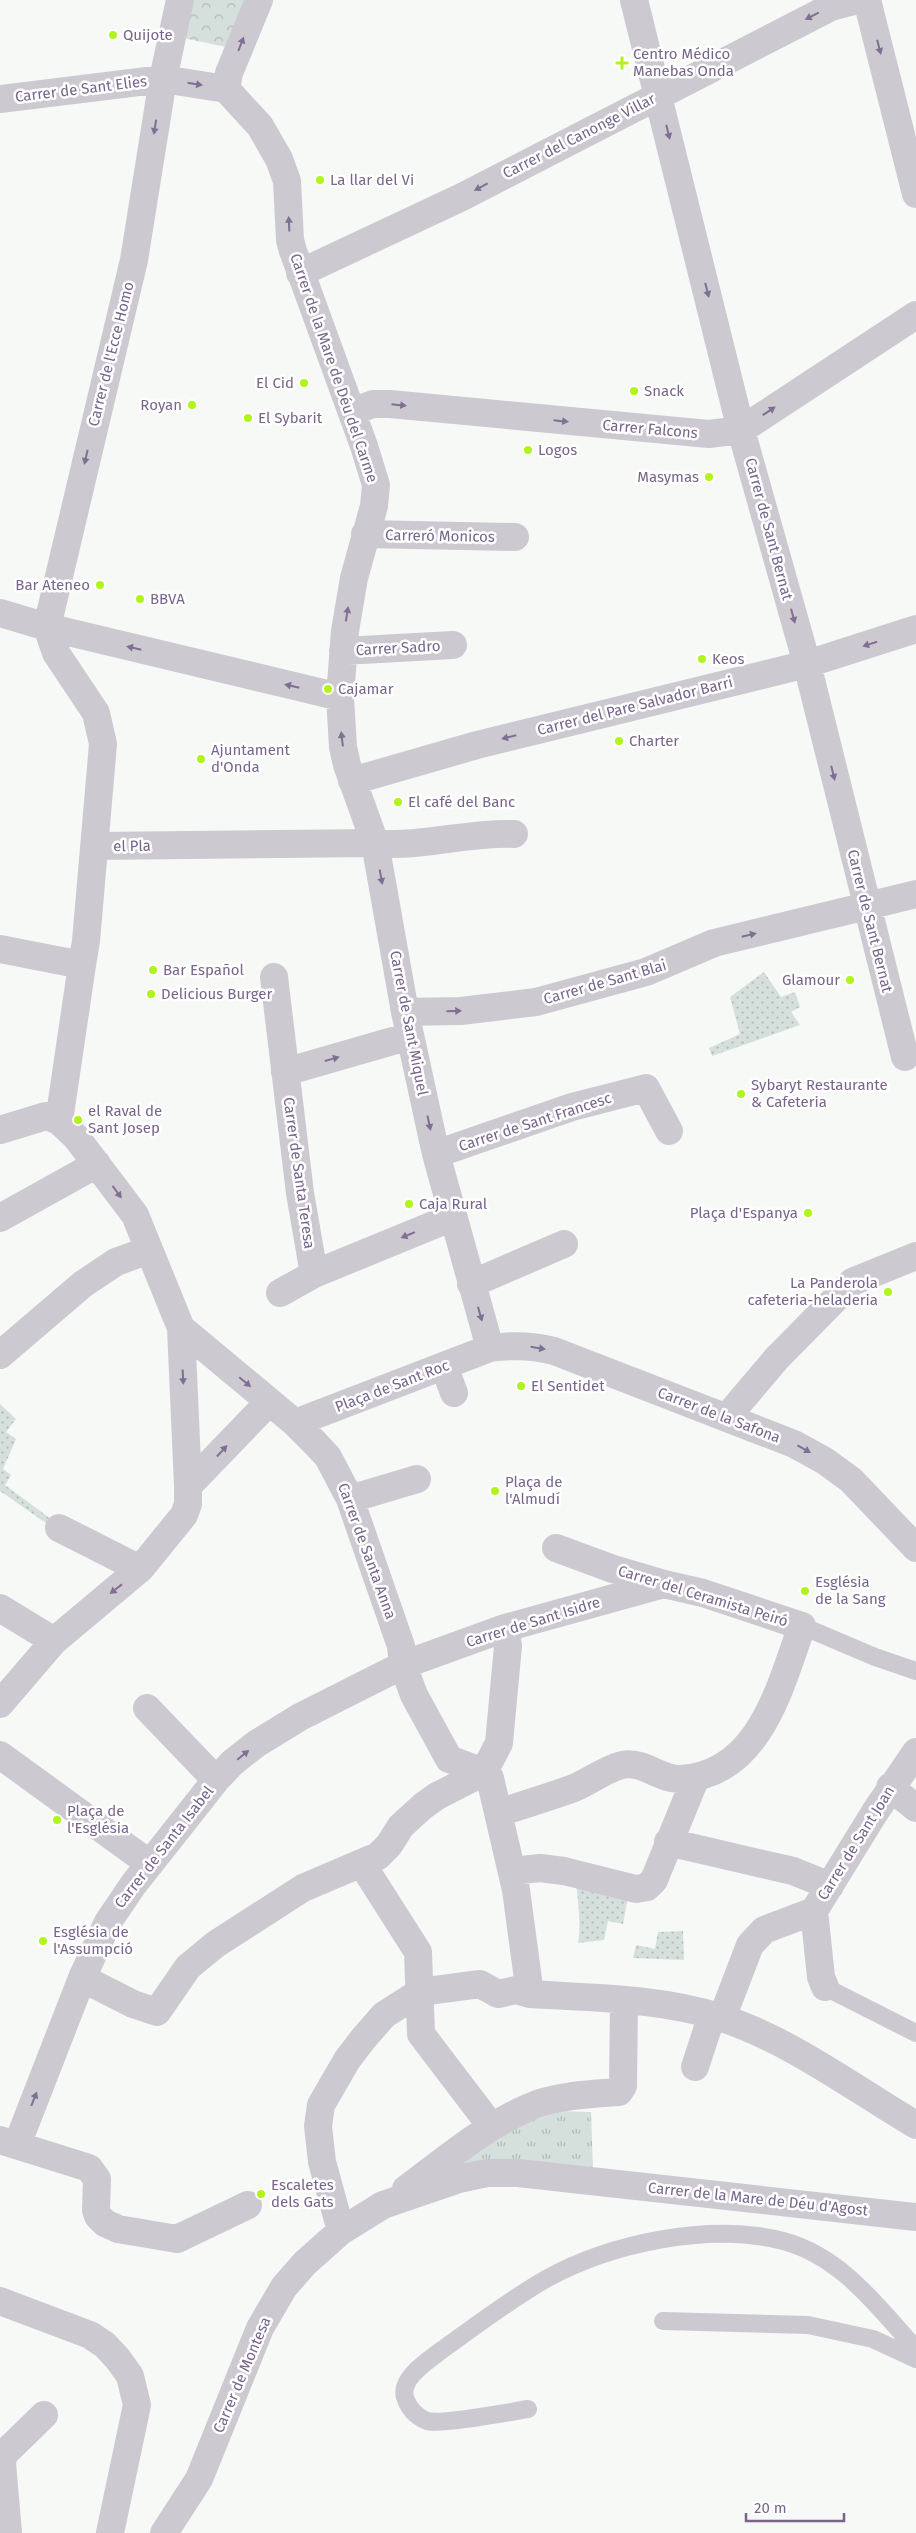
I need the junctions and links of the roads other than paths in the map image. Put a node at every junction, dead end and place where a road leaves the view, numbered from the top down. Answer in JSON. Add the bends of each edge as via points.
{"nodes":[{"id":1,"x":180,"y":0,"type":"edge"},
{"id":2,"x":259,"y":0,"type":"edge"},
{"id":3,"x":634,"y":0,"type":"edge"},
{"id":4,"x":858,"y":0,"type":"edge"},
{"id":5,"x":867,"y":0,"type":"edge"},
{"id":6,"x":163,"y":79,"type":"junction"},
{"id":7,"x":226,"y":89,"type":"junction"},
{"id":8,"x":658,"y":96,"type":"junction"},
{"id":9,"x":0,"y":99,"type":"edge"},
{"id":10,"x":916,"y":194,"type":"edge"},
{"id":11,"x":300,"y":273,"type":"junction"},
{"id":12,"x":916,"y":315,"type":"edge"},
{"id":13,"x":352,"y":412,"type":"junction"},
{"id":14,"x":742,"y":430,"type":"junction"},
{"id":15,"x":366,"y":534,"type":"junction"},
{"id":16,"x":515,"y":537,"type":"dead end"},
{"id":17,"x":0,"y":613,"type":"edge"},
{"id":18,"x":47,"y":627,"type":"junction"},
{"id":19,"x":916,"y":629,"type":"edge"},
{"id":20,"x":453,"y":645,"type":"dead end"},
{"id":21,"x":343,"y":650,"type":"junction"},
{"id":22,"x":806,"y":664,"type":"junction"},
{"id":23,"x":340,"y":697,"type":"junction"},
{"id":24,"x":352,"y":781,"type":"junction"},
{"id":25,"x":514,"y":834,"type":"dead end"},
{"id":26,"x":375,"y":843,"type":"junction"},
{"id":27,"x":95,"y":846,"type":"junction"},
{"id":28,"x":916,"y":894,"type":"edge"},
{"id":29,"x":866,"y":906,"type":"junction"},
{"id":30,"x":0,"y":949,"type":"edge"},
{"id":31,"x":84,"y":953,"type":"junction"},
{"id":32,"x":274,"y":978,"type":"dead end"},
{"id":33,"x":408,"y":1024,"type":"junction"},
{"id":34,"x":905,"y":1057,"type":"dead end"},
{"id":35,"x":285,"y":1072,"type":"junction"},
{"id":36,"x":59,"y":1121,"type":"junction"},
{"id":37,"x":0,"y":1130,"type":"edge"},
{"id":38,"x":671,"y":1135,"type":"dead end"},
{"id":39,"x":436,"y":1154,"type":"junction"},
{"id":40,"x":97,"y":1164,"type":"junction"},
{"id":41,"x":453,"y":1217,"type":"junction"},
{"id":42,"x":0,"y":1218,"type":"edge"},
{"id":43,"x":564,"y":1244,"type":"dead end"},
{"id":44,"x":149,"y":1250,"type":"junction"},
{"id":45,"x":916,"y":1256,"type":"edge"},
{"id":46,"x":314,"y":1274,"type":"junction"},
{"id":47,"x":472,"y":1284,"type":"junction"},
{"id":48,"x":280,"y":1294,"type":"dead end"},
{"id":49,"x":181,"y":1328,"type":"junction"},
{"id":50,"x":490,"y":1348,"type":"junction"},
{"id":51,"x":0,"y":1354,"type":"edge"},
{"id":52,"x":444,"y":1366,"type":"junction"},
{"id":53,"x":454,"y":1393,"type":"dead end"},
{"id":54,"x":269,"y":1402,"type":"junction"},
{"id":55,"x":727,"y":1417,"type":"junction"},
{"id":56,"x":295,"y":1423,"type":"junction"},
{"id":57,"x":417,"y":1479,"type":"dead end"},
{"id":58,"x":188,"y":1486,"type":"junction"},
{"id":59,"x":350,"y":1499,"type":"junction"},
{"id":60,"x":59,"y":1528,"type":"dead end"},
{"id":61,"x":916,"y":1548,"type":"edge"},
{"id":62,"x":565,"y":1552,"type":"dead end"},
{"id":63,"x":140,"y":1569,"type":"junction"},
{"id":64,"x":664,"y":1584,"type":"junction"},
{"id":65,"x":0,"y":1608,"type":"edge"},
{"id":66,"x":802,"y":1626,"type":"junction"},
{"id":67,"x":505,"y":1628,"type":"junction"},
{"id":68,"x":54,"y":1641,"type":"junction"},
{"id":69,"x":403,"y":1665,"type":"junction"},
{"id":70,"x":916,"y":1670,"type":"edge"},
{"id":71,"x":0,"y":1704,"type":"edge"},
{"id":72,"x":146,"y":1708,"type":"dead end"},
{"id":73,"x":916,"y":1752,"type":"edge"},
{"id":74,"x":0,"y":1755,"type":"edge"},
{"id":75,"x":484,"y":1772,"type":"junction"},
{"id":76,"x":696,"y":1777,"type":"junction"},
{"id":77,"x":216,"y":1780,"type":"junction"},
{"id":78,"x":890,"y":1787,"type":"junction"},
{"id":79,"x":916,"y":1808,"type":"edge"},
{"id":80,"x":498,"y":1813,"type":"junction"},
{"id":81,"x":668,"y":1842,"type":"junction"},
{"id":82,"x":150,"y":1864,"type":"junction"},
{"id":83,"x":362,"y":1864,"type":"junction"},
{"id":84,"x":512,"y":1870,"type":"junction"},
{"id":85,"x":830,"y":1886,"type":"junction"},
{"id":86,"x":814,"y":1911,"type":"junction"},
{"id":87,"x":82,"y":1978,"type":"junction"},
{"id":88,"x":825,"y":1987,"type":"joint"},
{"id":89,"x":420,"y":1992,"type":"junction"},
{"id":90,"x":530,"y":1994,"type":"junction"},
{"id":91,"x":624,"y":2000,"type":"junction"},
{"id":92,"x":717,"y":2017,"type":"junction"},
{"id":93,"x":916,"y":2033,"type":"edge"},
{"id":94,"x":694,"y":2067,"type":"dead end"},
{"id":95,"x":916,"y":2125,"type":"edge"},
{"id":96,"x":492,"y":2126,"type":"junction"},
{"id":97,"x":8,"y":2142,"type":"edge"},
{"id":98,"x":600,"y":2182,"type":"joint"},
{"id":99,"x":248,"y":2205,"type":"dead end"},
{"id":100,"x":384,"y":2205,"type":"junction"},
{"id":101,"x":916,"y":2217,"type":"edge"},
{"id":102,"x":341,"y":2231,"type":"junction"},
{"id":103,"x":0,"y":2301,"type":"edge"},
{"id":104,"x":663,"y":2321,"type":"dead end"},
{"id":105,"x":916,"y":2349,"type":"edge"},
{"id":106,"x":916,"y":2359,"type":"edge"},
{"id":107,"x":528,"y":2409,"type":"dead end"},
{"id":108,"x":44,"y":2415,"type":"dead end"},
{"id":109,"x":2,"y":2453,"type":"edge"},
{"id":110,"x":8,"y":2533,"type":"edge"},
{"id":111,"x":110,"y":2533,"type":"edge"},
{"id":112,"x":164,"y":2533,"type":"edge"}],
"edges":[{"from":1,"to":6,"type":"street","name":"Carrer de l'Ecce Homo"},
{"from":7,"to":2,"type":"street","one_way":true,"via":[[229,73]]},
{"from":3,"to":8,"type":"street","name":"Carrer de Sant Bernat"},
{"from":4,"to":8,"type":"street","name":"Carrer del Canonge Villar","one_way":true,"via":[[831,7]]},
{"from":5,"to":10,"type":"street","one_way":true},
{"from":6,"to":7,"type":"street","one_way":true},
{"from":6,"to":9,"type":"street","name":"Carrer de Sant Elies"},
{"from":6,"to":18,"type":"street","name":"Carrer de l'Ecce Homo","one_way":true,"via":[[134,260]]},
{"from":11,"to":7,"type":"street","name":"Carrer de la Mare de Déu del Carme","one_way":true,"via":[[290,240],[287,181],[279,159],[260,126]]},
{"from":8,"to":11,"type":"street","name":"Carrer del Canonge Villar","one_way":true,"via":[[462,197]]},
{"from":8,"to":14,"type":"street","name":"Carrer de Sant Bernat","one_way":true},
{"from":11,"to":13,"type":"street","name":"Carrer de la Mare de Déu del Carme"},
{"from":14,"to":12,"type":"street","name":"Carrer Falcons","one_way":true},
{"from":13,"to":14,"type":"street","name":"Carrer Falcons","one_way":true,"via":[[373,404],[390,404],[708,434]]},
{"from":13,"to":15,"type":"street","name":"Carrer de la Mare de Déu del Carme","via":[[376,486]]},
{"from":14,"to":22,"type":"street","name":"Carrer de Sant Bernat","one_way":true},
{"from":15,"to":16,"type":"street","name":"Carreró Monicos"},
{"from":21,"to":15,"type":"street","name":"Carrer de la Mare de Déu del Carme","one_way":true,"via":[[348,610]]},
{"from":17,"to":18,"type":"street"},
{"from":23,"to":18,"type":"street","one_way":true},
{"from":18,"to":27,"type":"street","name":"el Pla","via":[[56,653],[96,714],[100,726],[103,744]]},
{"from":19,"to":22,"type":"street","name":"Carrer del Pare Salvador Barri","one_way":true},
{"from":20,"to":21,"type":"street","name":"Carrer Sadro"},
{"from":21,"to":23,"type":"street","name":"Carrer de la Mare de Déu del Carme"},
{"from":22,"to":24,"type":"street","name":"Carrer del Pare Salvador Barri","one_way":true,"via":[[486,743]]},
{"from":22,"to":29,"type":"street","name":"Carrer de Sant Bernat","one_way":true},
{"from":24,"to":23,"type":"street","name":"Carrer de Sant Miquel","one_way":true,"via":[[343,747]]},
{"from":24,"to":26,"type":"street","name":"Carrer de Sant Miquel"},
{"from":25,"to":26,"type":"street","name":"el Pla","via":[[464,836],[394,845]]},
{"from":26,"to":27,"type":"street","name":"el Pla"},
{"from":26,"to":33,"type":"street","name":"Carrer de Sant Miquel","one_way":true},
{"from":27,"to":31,"type":"street"},
{"from":28,"to":29,"type":"street","name":"Carrer de Sant Blai"},
{"from":33,"to":29,"type":"street","name":"Carrer de Sant Blai","one_way":true,"via":[[461,1011],[536,1002],[667,965],[702,946]]},
{"from":29,"to":34,"type":"street","name":"Carrer de Sant Bernat"},
{"from":30,"to":31,"type":"street"},
{"from":31,"to":36,"type":"street"},
{"from":32,"to":35,"type":"street","name":"Carrer de Santa Teresa"},
{"from":35,"to":33,"type":"street","one_way":true},
{"from":33,"to":39,"type":"street","name":"Carrer de Sant Miquel","one_way":true},
{"from":35,"to":46,"type":"street","name":"Carrer de Santa Teresa"},
{"from":36,"to":37,"type":"street","via":[[46,1116]]},
{"from":36,"to":40,"type":"street","via":[[76,1136]]},
{"from":38,"to":39,"type":"street","name":"Carrer de Sant Francesc","via":[[646,1088],[572,1107]]},
{"from":39,"to":41,"type":"street","name":"Carrer de Sant Miquel"},
{"from":40,"to":42,"type":"street"},
{"from":40,"to":44,"type":"street","one_way":true,"via":[[135,1215]]},
{"from":41,"to":46,"type":"street","name":"Carrer de Santa Teresa","one_way":true},
{"from":41,"to":47,"type":"street","name":"Carrer de Sant Miquel"},
{"from":43,"to":47,"type":"street"},
{"from":44,"to":49,"type":"street"},
{"from":44,"to":51,"type":"street","via":[[116,1262],[83,1284]]},
{"from":45,"to":55,"type":"street","via":[[852,1282],[776,1358]]},
{"from":46,"to":48,"type":"street","name":"Carrer de Santa Teresa"},
{"from":47,"to":50,"type":"street","name":"Carrer de Sant Miquel","one_way":true},
{"from":49,"to":54,"type":"street","one_way":true},
{"from":49,"to":58,"type":"street","one_way":true},
{"from":50,"to":52,"type":"street","name":"Plaça de Sant Roc"},
{"from":50,"to":55,"type":"street","name":"Carrer de la Safona","one_way":true,"via":[[512,1345],[554,1351]]},
{"from":52,"to":53,"type":"street"},
{"from":52,"to":56,"type":"street","name":"Plaça de Sant Roc"},
{"from":54,"to":56,"type":"street"},
{"from":58,"to":54,"type":"street","one_way":true},
{"from":55,"to":61,"type":"street","name":"Carrer de la Safona","one_way":true,"via":[[794,1444],[825,1461],[851,1480]]},
{"from":56,"to":59,"type":"street","name":"Carrer de Santa Anna","via":[[328,1457]]},
{"from":57,"to":59,"type":"street"},
{"from":58,"to":63,"type":"street","via":[[188,1504],[184,1514]]},
{"from":59,"to":69,"type":"street","name":"Carrer de Santa Anna","via":[[401,1646]]},
{"from":60,"to":63,"type":"street"},
{"from":62,"to":64,"type":"street","name":"Carrer del Ceramista Peiró"},
{"from":63,"to":68,"type":"street","one_way":true},
{"from":64,"to":66,"type":"street","name":"Carrer del Ceramista Peiró","via":[[703,1593]]},
{"from":64,"to":67,"type":"street","name":"Carrer de Sant Isidre"},
{"from":65,"to":68,"type":"street"},
{"from":66,"to":70,"type":"lane","name":"Carrer del Ceramista Peiró"},
{"from":66,"to":76,"type":"street","via":[[768,1718],[760,1731],[730,1762]]},
{"from":67,"to":69,"type":"street","name":"Carrer de Sant Isidre"},
{"from":67,"to":75,"type":"street","via":[[508,1646],[499,1744]]},
{"from":68,"to":71,"type":"street"},
{"from":69,"to":75,"type":"street","name":"Carrer de Santa Anna","via":[[418,1705],[445,1756]]},
{"from":77,"to":69,"type":"street","name":"Carrer de Santa Isabel","one_way":true,"via":[[232,1763],[264,1739],[311,1711]]},
{"from":72,"to":77,"type":"street"},
{"from":73,"to":78,"type":"street","name":"Carrer de Sant Joan"},
{"from":74,"to":82,"type":"street"},
{"from":75,"to":80,"type":"street","via":[[490,1778]]},
{"from":75,"to":83,"type":"street","via":[[423,1806],[401,1826],[384,1851]]},
{"from":76,"to":80,"type":"street","via":[[674,1779],[638,1766],[622,1765],[574,1788]]},
{"from":76,"to":81,"type":"street"},
{"from":77,"to":82,"type":"street","name":"Carrer de Santa Isabel"},
{"from":78,"to":79,"type":"street"},
{"from":78,"to":85,"type":"street","name":"Carrer de Sant Joan"},
{"from":80,"to":84,"type":"street"},
{"from":81,"to":84,"type":"street","via":[[654,1880],[642,1889],[564,1871],[540,1868]]},
{"from":81,"to":85,"type":"street","via":[[793,1871]]},
{"from":82,"to":87,"type":"street","name":"Carrer de Santa Isabel","via":[[118,1905]]},
{"from":83,"to":87,"type":"street","via":[[303,1888],[216,1944],[188,1967],[157,2012],[133,2004]]},
{"from":83,"to":89,"type":"street","via":[[415,1947],[419,1958]]},
{"from":84,"to":90,"type":"street"},
{"from":85,"to":86,"type":"street","name":"Carrer de Sant Joan"},
{"from":86,"to":88,"type":"street","name":"Carrer de Sant Joan","via":[[821,1977]]},
{"from":86,"to":92,"type":"street","via":[[764,1930],[750,1945]]},
{"from":97,"to":87,"type":"street","name":"Carrer de Santa Isabel","one_way":true},
{"from":88,"to":93,"type":"lane","name":"Carrer de Sant Joan"},
{"from":89,"to":90,"type":"street","via":[[480,1984],[498,1994],[516,1990]]},
{"from":89,"to":96,"type":"street","via":[[421,2034]]},
{"from":89,"to":102,"type":"street","via":[[384,2014],[347,2060],[321,2105],[318,2140]]},
{"from":90,"to":91,"type":"street"},
{"from":91,"to":92,"type":"street"},
{"from":91,"to":96,"type":"street","name":"Carrer de Montesa","via":[[623,2086],[619,2092],[554,2099]]},
{"from":92,"to":94,"type":"street"},
{"from":92,"to":95,"type":"street","via":[[781,2043]]},
{"from":96,"to":100,"type":"street","name":"Carrer de Montesa"},
{"from":97,"to":99,"type":"street","via":[[89,2168],[97,2179],[98,2216],[118,2229],[177,2239]]},
{"from":98,"to":100,"type":"street","name":"Carrer de Montesa","via":[[518,2173],[487,2174],[459,2179]]},
{"from":98,"to":101,"type":"street","name":"Carrer de la Mare de Déu d'Agost"},
{"from":100,"to":102,"type":"street","name":"Carrer de Montesa"},
{"from":102,"to":112,"type":"street","name":"Carrer de Montesa","via":[[284,2287],[260,2328],[199,2479]]},
{"from":103,"to":111,"type":"street","via":[[90,2335],[105,2345],[130,2376],[137,2405]]},
{"from":104,"to":106,"type":"lane","via":[[808,2325],[873,2339]]},
{"from":105,"to":107,"type":"lane","via":[[860,2288],[821,2257],[804,2248],[783,2241],[734,2234],[668,2240],[604,2255],[545,2280],[433,2357],[406,2383],[404,2396],[411,2411],[428,2421]]},
{"from":108,"to":109,"type":"street"},
{"from":109,"to":110,"type":"street"}]}
